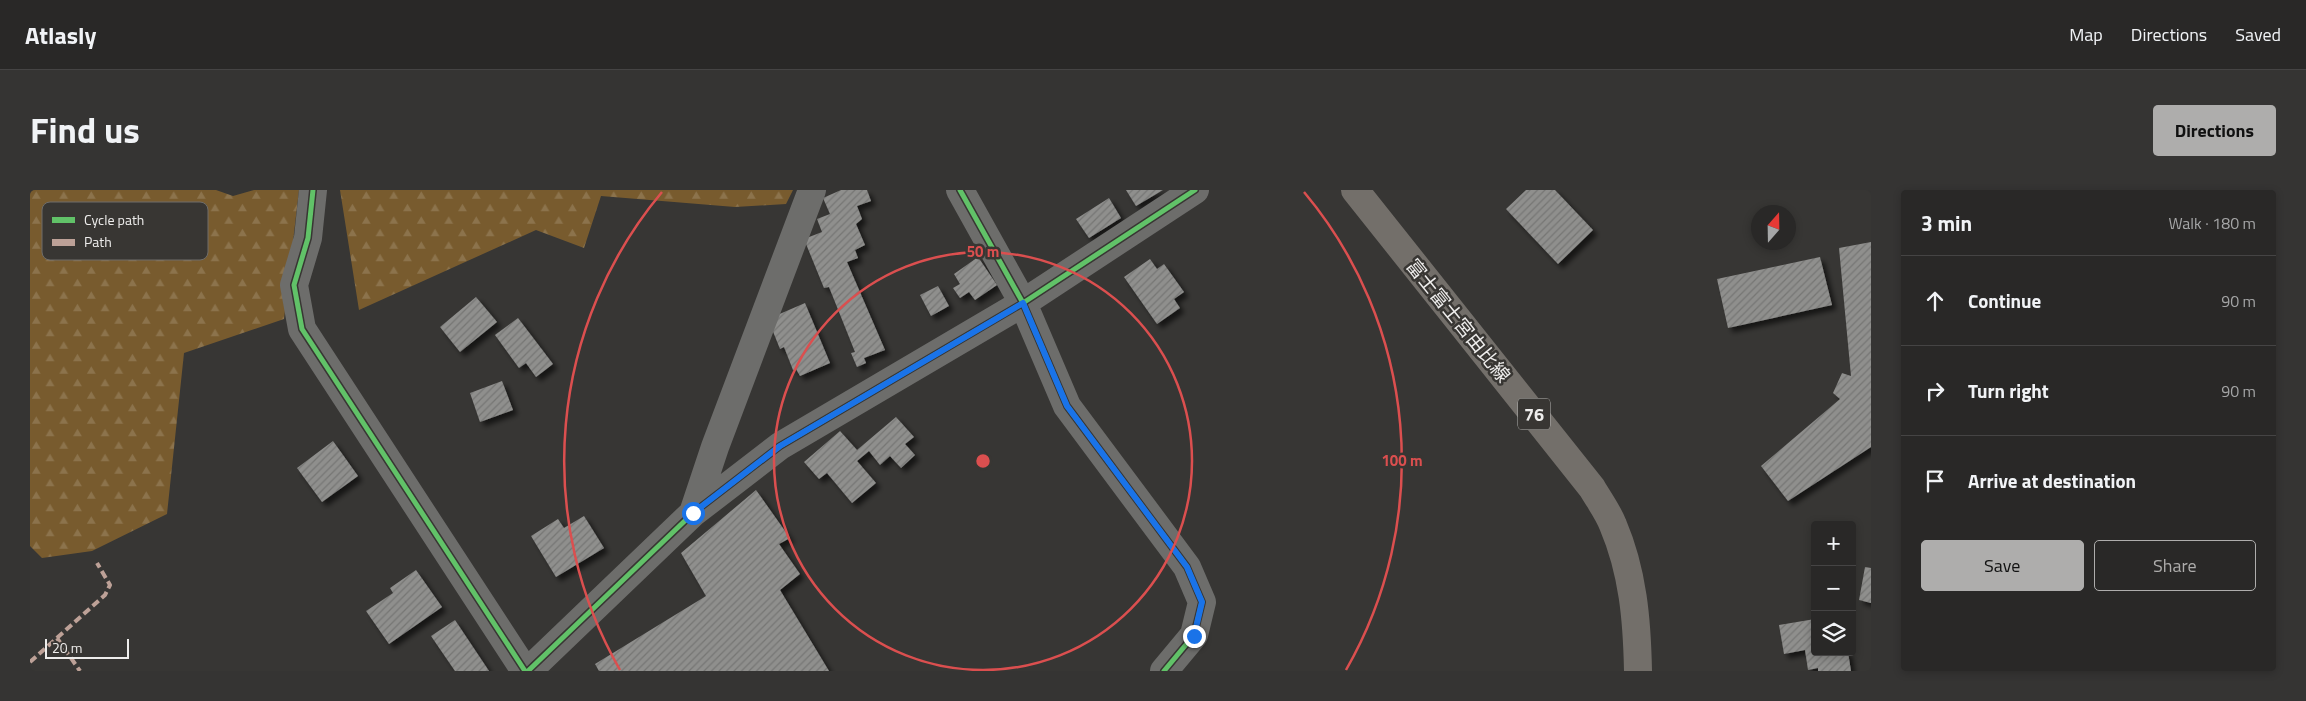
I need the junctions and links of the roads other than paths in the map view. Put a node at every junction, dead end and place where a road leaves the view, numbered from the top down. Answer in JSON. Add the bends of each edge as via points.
{"nodes":[{"id":1,"x":313,"y":190,"type":"edge"},
{"id":2,"x":812,"y":190,"type":"edge"},
{"id":3,"x":960,"y":190,"type":"edge"},
{"id":4,"x":1195,"y":190,"type":"edge"},
{"id":5,"x":1355,"y":190,"type":"edge"},
{"id":6,"x":1023,"y":303,"type":"junction"},
{"id":7,"x":693,"y":513,"type":"junction"},
{"id":8,"x":526,"y":671,"type":"edge"},
{"id":9,"x":1164,"y":671,"type":"edge"},
{"id":10,"x":1638,"y":671,"type":"edge"}],
"edges":[{"from":1,"to":8,"type":"street","via":[[308,238],[294,286],[302,329]]},
{"from":2,"to":7,"type":"street"},
{"from":3,"to":6,"type":"street"},
{"from":4,"to":6,"type":"street"},
{"from":5,"to":10,"type":"main road","name":"富士富士宮由比線","number":"76","via":[[1592,488],[1613,524],[1630,573],[1637,623]]},
{"from":6,"to":7,"type":"street","via":[[780,446]]},
{"from":6,"to":9,"type":"street","via":[[1067,406],[1187,567],[1202,602],[1194,636]]},
{"from":7,"to":8,"type":"street"}]}
